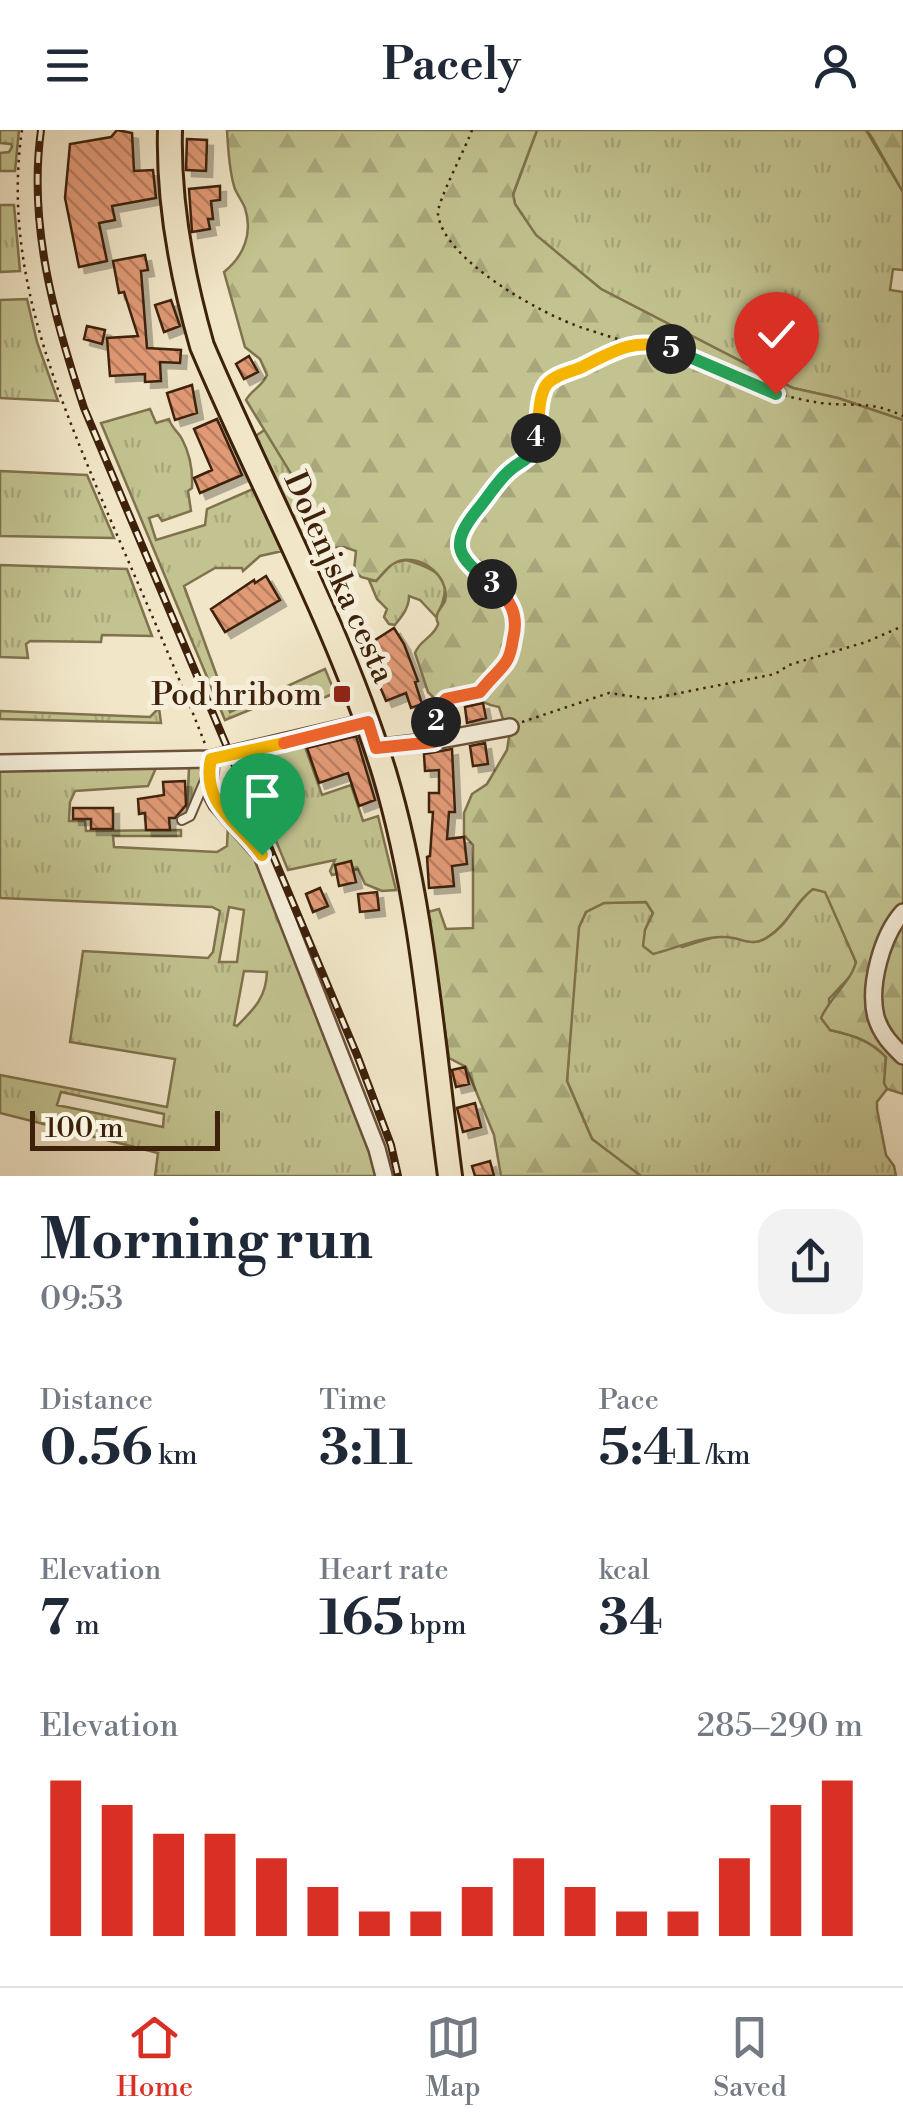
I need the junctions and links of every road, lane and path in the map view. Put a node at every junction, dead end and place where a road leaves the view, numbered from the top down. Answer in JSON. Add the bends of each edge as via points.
{"nodes":[{"id":1,"x":22,"y":130,"type":"edge"},
{"id":2,"x":170,"y":130,"type":"edge"},
{"id":3,"x":472,"y":130,"type":"edge"},
{"id":4,"x":637,"y":344,"type":"junction"},
{"id":5,"x":903,"y":416,"type":"edge"},
{"id":6,"x":903,"y":626,"type":"edge"},
{"id":7,"x":368,"y":722,"type":"junction"},
{"id":8,"x":510,"y":727,"type":"joint"},
{"id":9,"x":434,"y":742,"type":"junction"},
{"id":10,"x":376,"y":748,"type":"junction"},
{"id":11,"x":0,"y":763,"type":"edge"},
{"id":12,"x":209,"y":766,"type":"junction"},
{"id":13,"x":182,"y":820,"type":"dead end"},
{"id":14,"x":903,"y":912,"type":"edge"},
{"id":15,"x":903,"y":1056,"type":"edge"},
{"id":16,"x":384,"y":1176,"type":"edge"},
{"id":17,"x":450,"y":1176,"type":"edge"}],
"edges":[{"from":1,"to":12,"type":"path","via":[[19,242],[44,353]]},
{"from":2,"to":7,"type":"main road","name":"Dolenjska cesta","via":[[177,234],[202,346]]},
{"from":3,"to":4,"type":"path","via":[[436,209],[440,223],[477,269],[546,312]]},
{"from":4,"to":5,"type":"path","via":[[652,342],[776,394],[856,402]]},
{"from":4,"to":9,"type":"path","via":[[610,350],[547,385],[532,454],[510,470],[461,530],[462,556],[503,594],[516,626],[508,660],[480,692],[441,704]]},
{"from":6,"to":8,"type":"path","via":[[775,674],[650,699],[609,693]]},
{"from":7,"to":10,"type":"main road","name":"Dolenjska cesta"},
{"from":7,"to":12,"type":"street"},
{"from":8,"to":9,"type":"street"},
{"from":9,"to":10,"type":"street"},
{"from":10,"to":17,"type":"main road","name":"Dolenjska cesta","via":[[410,882]]},
{"from":11,"to":12,"type":"street"},
{"from":12,"to":13,"type":"lane","via":[[190,816]]},
{"from":12,"to":16,"type":"street","via":[[217,804],[262,855]]},
{"from":14,"to":15,"type":"street","via":[[882,943],[875,1014]]}]}
